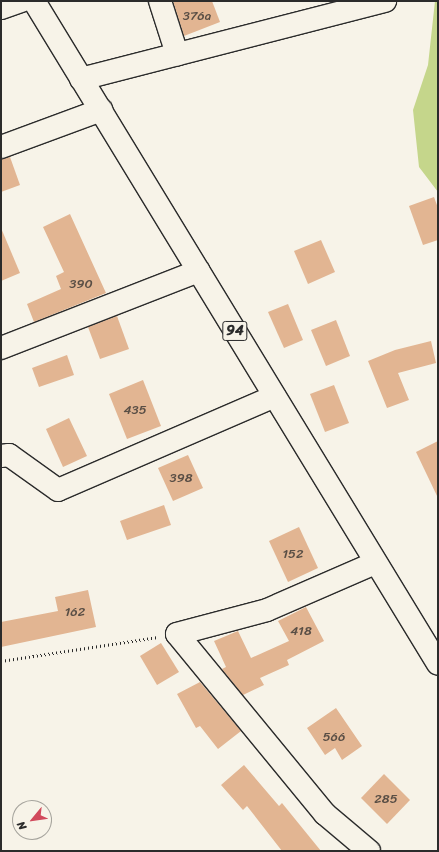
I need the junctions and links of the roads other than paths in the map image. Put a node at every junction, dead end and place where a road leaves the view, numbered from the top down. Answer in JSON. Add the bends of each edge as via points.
{"nodes":[{"id":1,"x":22,"y":1,"type":"edge"},
{"id":2,"x":34,"y":1,"type":"edge"},
{"id":3,"x":160,"y":1,"type":"edge"},
{"id":4,"x":385,"y":1,"type":"edge"},
{"id":5,"x":1,"y":8,"type":"edge"},
{"id":6,"x":177,"y":54,"type":"junction"},
{"id":7,"x":81,"y":79,"type":"junction"},
{"id":8,"x":101,"y":110,"type":"junction"},
{"id":9,"x":1,"y":147,"type":"edge"},
{"id":10,"x":198,"y":271,"type":"junction"},
{"id":11,"x":1,"y":348,"type":"edge"},
{"id":12,"x":274,"y":396,"type":"junction"},
{"id":13,"x":1,"y":456,"type":"edge"},
{"id":14,"x":375,"y":563,"type":"junction"},
{"id":15,"x":438,"y":664,"type":"edge"},
{"id":16,"x":369,"y":851,"type":"edge"}],
"edges":[{"from":1,"to":5,"type":"main road"},
{"from":2,"to":7,"type":"main road","number":"94"},
{"from":3,"to":6,"type":"main road"},
{"from":4,"to":6,"type":"main road"},
{"from":6,"to":7,"type":"main road"},
{"from":7,"to":8,"type":"main road","number":"94"},
{"from":8,"to":9,"type":"main road"},
{"from":8,"to":10,"type":"main road","number":"94"},
{"from":10,"to":11,"type":"main road"},
{"from":10,"to":12,"type":"main road","number":"94"},
{"from":12,"to":13,"type":"main road","via":[[58,490],[8,456]]},
{"from":12,"to":14,"type":"main road","number":"94"},
{"from":14,"to":15,"type":"main road","number":"94"},
{"from":14,"to":16,"type":"main road","via":[[267,610],[177,634],[325,814]]}]}
